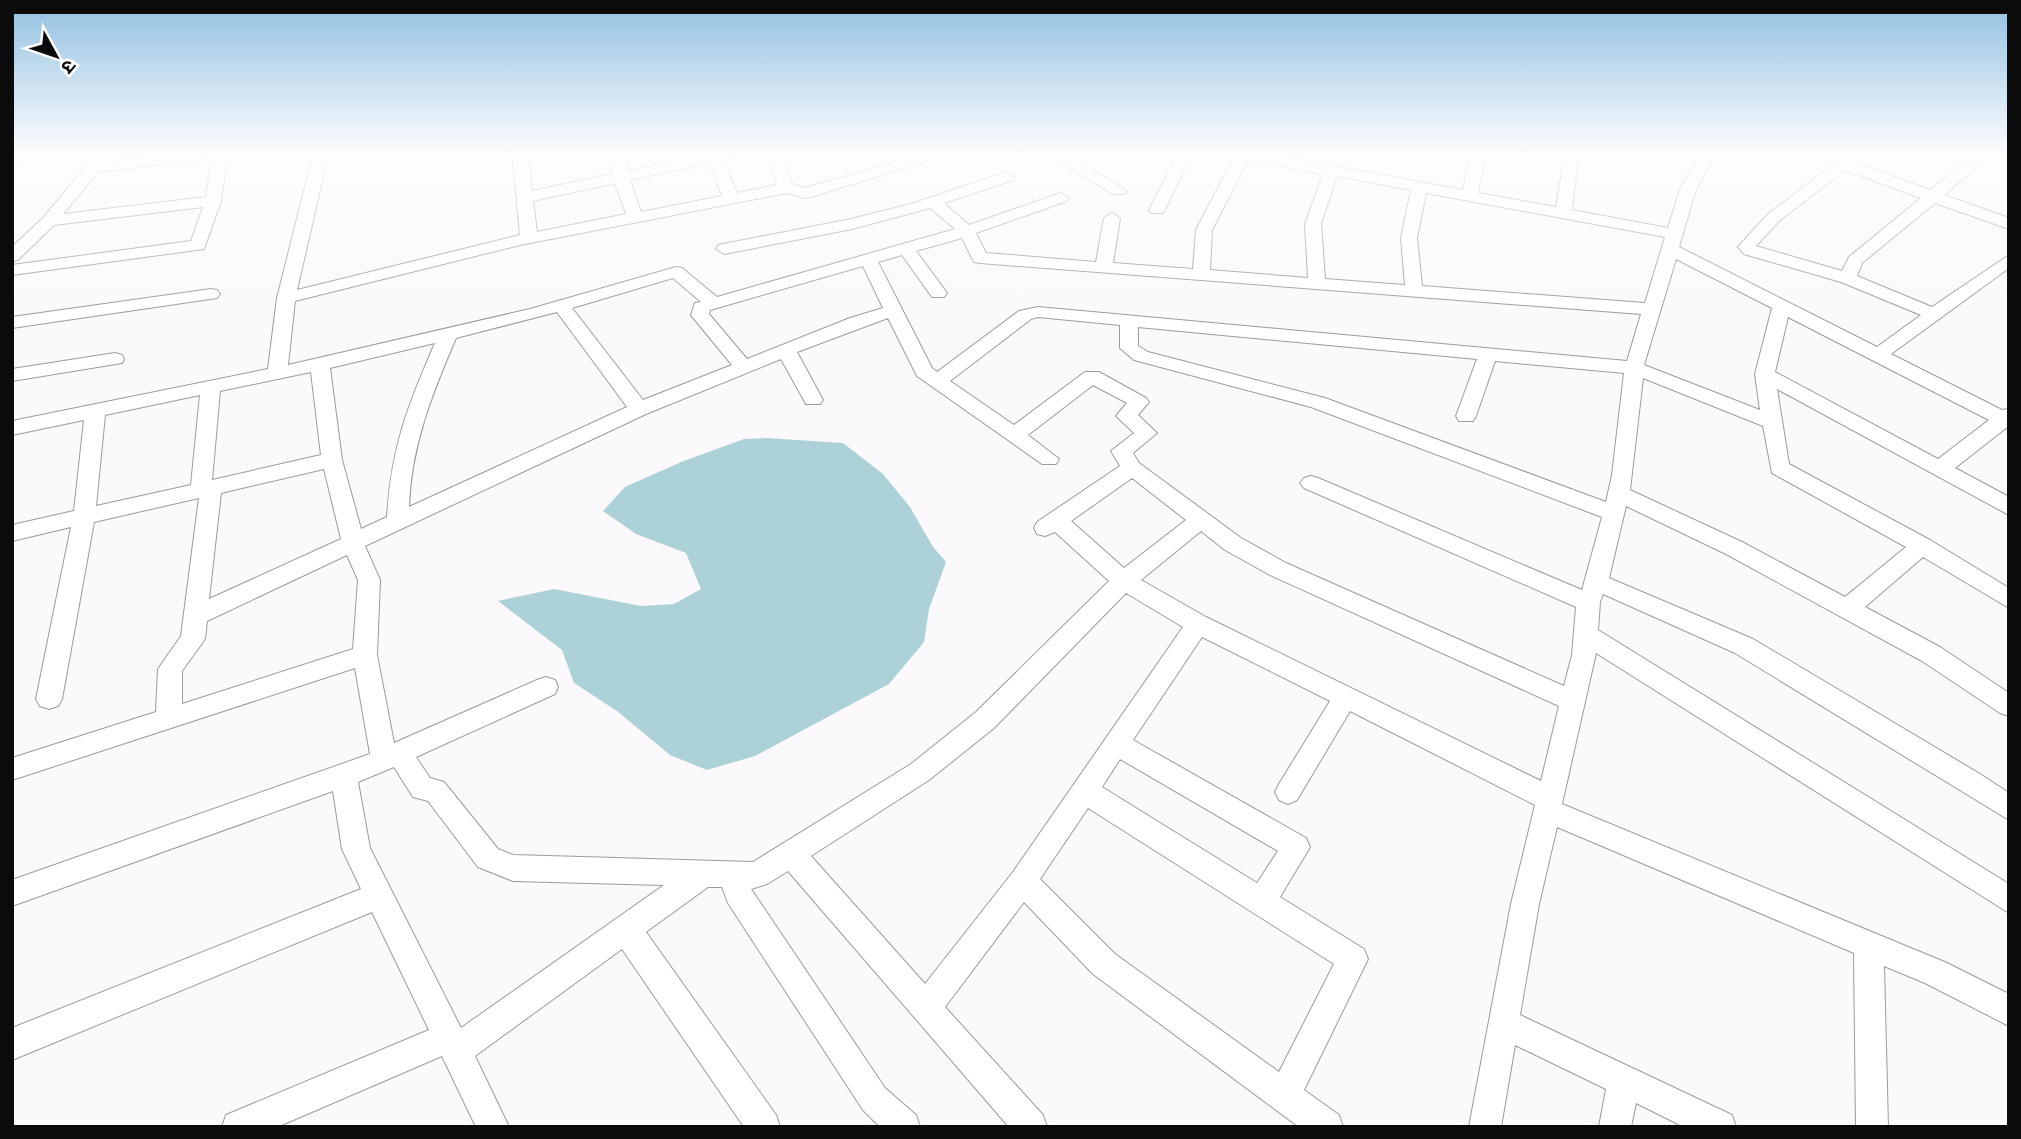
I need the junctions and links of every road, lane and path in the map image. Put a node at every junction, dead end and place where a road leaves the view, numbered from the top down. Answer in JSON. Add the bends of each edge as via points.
{"nodes":[{"id":1,"x":63,"y":204,"type":"edge"},
{"id":2,"x":187,"y":204,"type":"edge"},
{"id":3,"x":212,"y":204,"type":"edge"},
{"id":4,"x":309,"y":204,"type":"edge"},
{"id":5,"x":525,"y":204,"type":"edge"},
{"id":6,"x":631,"y":204,"type":"edge"},
{"id":7,"x":704,"y":204,"type":"edge"},
{"id":8,"x":925,"y":204,"type":"edge"},
{"id":9,"x":936,"y":204,"type":"edge"},
{"id":10,"x":1043,"y":204,"type":"edge"},
{"id":11,"x":1160,"y":204,"type":"edge"},
{"id":12,"x":1215,"y":204,"type":"edge"},
{"id":13,"x":1320,"y":204,"type":"edge"},
{"id":14,"x":1416,"y":204,"type":"edge"},
{"id":15,"x":1509,"y":204,"type":"edge"},
{"id":16,"x":1565,"y":204,"type":"edge"},
{"id":17,"x":1683,"y":204,"type":"edge"},
{"id":18,"x":1792,"y":204,"type":"edge"},
{"id":19,"x":1925,"y":204,"type":"edge"},
{"id":20,"x":1954,"y":204,"type":"edge"},
{"id":21,"x":1157,"y":210,"type":"dead end"},
{"id":22,"x":1563,"y":214,"type":"junction"},
{"id":23,"x":635,"y":217,"type":"junction"},
{"id":24,"x":1112,"y":218,"type":"dead end"},
{"id":25,"x":49,"y":221,"type":"junction"},
{"id":26,"x":2009,"y":224,"type":"edge"},
{"id":27,"x":967,"y":231,"type":"junction"},
{"id":28,"x":529,"y":238,"type":"junction"},
{"id":29,"x":1672,"y":242,"type":"junction"},
{"id":30,"x":724,"y":249,"type":"dead end"},
{"id":31,"x":906,"y":249,"type":"junction"},
{"id":32,"x":12,"y":256,"type":"edge"},
{"id":33,"x":867,"y":260,"type":"junction"},
{"id":34,"x":2009,"y":260,"type":"edge"},
{"id":35,"x":1103,"y":268,"type":"junction"},
{"id":36,"x":12,"y":270,"type":"edge"},
{"id":37,"x":1201,"y":275,"type":"junction"},
{"id":38,"x":1847,"y":278,"type":"junction"},
{"id":39,"x":1317,"y":283,"type":"junction"},
{"id":40,"x":1414,"y":290,"type":"junction"},
{"id":41,"x":938,"y":293,"type":"dead end"},
{"id":42,"x":211,"y":294,"type":"dead end"},
{"id":43,"x":286,"y":298,"type":"junction"},
{"id":44,"x":712,"y":302,"type":"junction"},
{"id":45,"x":561,"y":306,"type":"junction"},
{"id":46,"x":1782,"y":306,"type":"junction"},
{"id":47,"x":1651,"y":309,"type":"junction"},
{"id":48,"x":894,"y":311,"type":"junction"},
{"id":49,"x":1935,"y":315,"type":"junction"},
{"id":50,"x":12,"y":323,"type":"edge"},
{"id":51,"x":1129,"y":323,"type":"junction"},
{"id":52,"x":448,"y":334,"type":"junction"},
{"id":53,"x":786,"y":350,"type":"junction"},
{"id":54,"x":1488,"y":355,"type":"junction"},
{"id":55,"x":1878,"y":355,"type":"junction"},
{"id":56,"x":115,"y":359,"type":"dead end"},
{"id":57,"x":320,"y":365,"type":"junction"},
{"id":58,"x":744,"y":367,"type":"junction"},
{"id":59,"x":1634,"y":368,"type":"junction"},
{"id":60,"x":277,"y":374,"type":"junction"},
{"id":61,"x":1765,"y":374,"type":"junction"},
{"id":62,"x":12,"y":375,"type":"edge"},
{"id":63,"x":936,"y":382,"type":"junction"},
{"id":64,"x":212,"y":388,"type":"junction"},
{"id":65,"x":813,"y":400,"type":"dead end"},
{"id":66,"x":639,"y":409,"type":"junction"},
{"id":67,"x":95,"y":411,"type":"junction"},
{"id":68,"x":1466,"y":416,"type":"dead end"},
{"id":69,"x":2007,"y":419,"type":"edge"},
{"id":70,"x":1772,"y":422,"type":"junction"},
{"id":71,"x":12,"y":428,"type":"edge"},
{"id":72,"x":1014,"y":435,"type":"junction"},
{"id":73,"x":1049,"y":459,"type":"dead end"},
{"id":74,"x":332,"y":460,"type":"junction"},
{"id":75,"x":1132,"y":468,"type":"junction"},
{"id":76,"x":1940,"y":469,"type":"junction"},
{"id":77,"x":1311,"y":482,"type":"dead end"},
{"id":78,"x":206,"y":488,"type":"junction"},
{"id":79,"x":1615,"y":503,"type":"junction"},
{"id":80,"x":2009,"y":506,"type":"edge"},
{"id":81,"x":84,"y":516,"type":"junction"},
{"id":82,"x":1200,"y":520,"type":"junction"},
{"id":83,"x":398,"y":522,"type":"junction"},
{"id":84,"x":12,"y":533,"type":"edge"},
{"id":85,"x":353,"y":543,"type":"junction"},
{"id":86,"x":1922,"y":546,"type":"junction"},
{"id":87,"x":1124,"y":581,"type":"junction"},
{"id":88,"x":1592,"y":592,"type":"junction"},
{"id":89,"x":2009,"y":598,"type":"edge"},
{"id":90,"x":1847,"y":609,"type":"junction"},
{"id":91,"x":195,"y":617,"type":"junction"},
{"id":92,"x":1198,"y":624,"type":"junction"},
{"id":93,"x":1585,"y":634,"type":"junction"},
{"id":94,"x":365,"y":655,"type":"junction"},
{"id":95,"x":545,"y":688,"type":"dead end"},
{"id":96,"x":1345,"y":698,"type":"junction"},
{"id":97,"x":49,"y":699,"type":"dead end"},
{"id":98,"x":1573,"y":701,"type":"junction"},
{"id":99,"x":2009,"y":706,"type":"edge"},
{"id":100,"x":169,"y":718,"type":"junction"},
{"id":101,"x":1115,"y":743,"type":"junction"},
{"id":102,"x":391,"y":756,"type":"junction"},
{"id":103,"x":12,"y":769,"type":"edge"},
{"id":104,"x":344,"y":776,"type":"junction"},
{"id":105,"x":1083,"y":790,"type":"junction"},
{"id":106,"x":1288,"y":792,"type":"dead end"},
{"id":107,"x":1548,"y":804,"type":"junction"},
{"id":108,"x":2009,"y":808,"type":"edge"},
{"id":109,"x":790,"y":853,"type":"junction"},
{"id":110,"x":703,"y":874,"type":"junction"},
{"id":111,"x":733,"y":875,"type":"junction"},
{"id":112,"x":1023,"y":881,"type":"junction"},
{"id":113,"x":12,"y":893,"type":"edge"},
{"id":114,"x":379,"y":895,"type":"junction"},
{"id":115,"x":2009,"y":900,"type":"edge"},
{"id":116,"x":1261,"y":901,"type":"junction"},
{"id":117,"x":626,"y":929,"type":"junction"},
{"id":118,"x":1869,"y":945,"type":"junction"},
{"id":119,"x":926,"y":1007,"type":"junction"},
{"id":120,"x":2009,"y":1011,"type":"edge"},
{"id":121,"x":1503,"y":1023,"type":"junction"},
{"id":122,"x":12,"y":1044,"type":"edge"},
{"id":123,"x":453,"y":1044,"type":"junction"},
{"id":124,"x":1624,"y":1080,"type":"junction"},
{"id":125,"x":1284,"y":1095,"type":"junction"},
{"id":126,"x":238,"y":1127,"type":"edge"},
{"id":127,"x":494,"y":1127,"type":"edge"},
{"id":128,"x":764,"y":1127,"type":"edge"},
{"id":129,"x":904,"y":1127,"type":"edge"},
{"id":130,"x":1031,"y":1127,"type":"edge"},
{"id":131,"x":1326,"y":1127,"type":"edge"},
{"id":132,"x":1485,"y":1127,"type":"edge"},
{"id":133,"x":1615,"y":1127,"type":"edge"},
{"id":134,"x":1720,"y":1127,"type":"edge"},
{"id":135,"x":1872,"y":1127,"type":"edge"}],
"edges":[{"from":1,"to":25,"type":"street"},
{"from":2,"to":25,"type":"street"},
{"from":3,"to":36,"type":"street","via":[[198,245]]},
{"from":4,"to":43,"type":"street"},
{"from":5,"to":28,"type":"street"},
{"from":6,"to":23,"type":"street"},
{"from":7,"to":23,"type":"street"},
{"from":8,"to":30,"type":"street","via":[[852,225]]},
{"from":9,"to":27,"type":"street"},
{"from":10,"to":27,"type":"street"},
{"from":11,"to":21,"type":"street"},
{"from":12,"to":37,"type":"street","via":[[1205,230]]},
{"from":13,"to":39,"type":"street","via":[[1313,224]]},
{"from":14,"to":40,"type":"street","via":[[1409,238]]},
{"from":15,"to":22,"type":"street"},
{"from":16,"to":22,"type":"street"},
{"from":17,"to":29,"type":"street"},
{"from":18,"to":38,"type":"street","via":[[1746,248]]},
{"from":19,"to":38,"type":"street","via":[[1855,261]]},
{"from":20,"to":26,"type":"street"},
{"from":22,"to":29,"type":"street"},
{"from":23,"to":28,"type":"street"},
{"from":24,"to":35,"type":"street"},
{"from":25,"to":32,"type":"street"},
{"from":27,"to":31,"type":"street"},
{"from":27,"to":35,"type":"street","via":[[980,258]]},
{"from":28,"to":43,"type":"street"},
{"from":29,"to":46,"type":"street"},
{"from":29,"to":47,"type":"street"},
{"from":31,"to":33,"type":"street"},
{"from":31,"to":41,"type":"street"},
{"from":33,"to":44,"type":"street"},
{"from":33,"to":48,"type":"street"},
{"from":34,"to":49,"type":"street"},
{"from":35,"to":37,"type":"street"},
{"from":37,"to":39,"type":"street"},
{"from":38,"to":49,"type":"street"},
{"from":39,"to":40,"type":"street"},
{"from":40,"to":47,"type":"street"},
{"from":42,"to":50,"type":"street"},
{"from":43,"to":60,"type":"street"},
{"from":44,"to":45,"type":"street","via":[[676,272]]},
{"from":44,"to":58,"type":"street","via":[[701,307],[700,315]]},
{"from":45,"to":52,"type":"street"},
{"from":45,"to":66,"type":"street"},
{"from":46,"to":55,"type":"street"},
{"from":46,"to":61,"type":"street"},
{"from":47,"to":59,"type":"street"},
{"from":48,"to":53,"type":"street"},
{"from":48,"to":63,"type":"street","via":[[923,372]]},
{"from":49,"to":55,"type":"street"},
{"from":51,"to":54,"type":"street"},
{"from":51,"to":63,"type":"street","via":[[1031,312]]},
{"from":51,"to":79,"type":"street","via":[[1129,348],[1141,356],[1318,402]]},
{"from":52,"to":57,"type":"street"},
{"from":52,"to":83,"type":"street","via":[[403,453]]},
{"from":53,"to":58,"type":"street"},
{"from":53,"to":65,"type":"street"},
{"from":54,"to":59,"type":"street"},
{"from":54,"to":68,"type":"street"},
{"from":55,"to":69,"type":"street"},
{"from":56,"to":62,"type":"street"},
{"from":57,"to":60,"type":"street"},
{"from":57,"to":74,"type":"street"},
{"from":58,"to":66,"type":"street"},
{"from":59,"to":70,"type":"street"},
{"from":59,"to":79,"type":"street","via":[[1623,475]]},
{"from":60,"to":64,"type":"street"},
{"from":61,"to":70,"type":"street"},
{"from":61,"to":76,"type":"street"},
{"from":63,"to":72,"type":"street"},
{"from":64,"to":67,"type":"street"},
{"from":64,"to":78,"type":"street"},
{"from":66,"to":83,"type":"street"},
{"from":67,"to":71,"type":"street"},
{"from":67,"to":81,"type":"street"},
{"from":69,"to":76,"type":"street"},
{"from":70,"to":86,"type":"street","via":[[1779,468]]},
{"from":72,"to":73,"type":"street"},
{"from":72,"to":75,"type":"street","via":[[1092,376],[1139,402],[1126,416],[1147,433],[1121,451]]},
{"from":74,"to":78,"type":"street"},
{"from":74,"to":85,"type":"street"},
{"from":75,"to":82,"type":"street"},
{"from":75,"to":87,"type":"street","via":[[1050,525]]},
{"from":76,"to":80,"type":"street"},
{"from":77,"to":88,"type":"street"},
{"from":78,"to":81,"type":"street"},
{"from":78,"to":91,"type":"street"},
{"from":79,"to":88,"type":"street"},
{"from":79,"to":90,"type":"street","via":[[1734,548]]},
{"from":81,"to":84,"type":"street"},
{"from":81,"to":97,"type":"street"},
{"from":82,"to":87,"type":"street"},
{"from":82,"to":98,"type":"street","via":[[1278,569]]},
{"from":83,"to":85,"type":"street"},
{"from":85,"to":91,"type":"street"},
{"from":85,"to":94,"type":"street","via":[[369,580]]},
{"from":86,"to":89,"type":"street"},
{"from":86,"to":90,"type":"street"},
{"from":87,"to":92,"type":"street"},
{"from":87,"to":109,"type":"street","via":[[985,720],[920,772]]},
{"from":88,"to":93,"type":"street"},
{"from":88,"to":108,"type":"street","via":[[1744,646]]},
{"from":90,"to":99,"type":"street","via":[[1931,654]]},
{"from":91,"to":100,"type":"street","via":[[193,639],[170,669]]},
{"from":92,"to":96,"type":"street"},
{"from":92,"to":101,"type":"street"},
{"from":93,"to":98,"type":"street"},
{"from":93,"to":115,"type":"street"},
{"from":94,"to":100,"type":"street"},
{"from":94,"to":102,"type":"street"},
{"from":95,"to":102,"type":"street"},
{"from":96,"to":106,"type":"street"},
{"from":96,"to":107,"type":"street"},
{"from":98,"to":107,"type":"street"},
{"from":100,"to":103,"type":"street"},
{"from":101,"to":105,"type":"street"},
{"from":101,"to":116,"type":"street","via":[[1296,847]]},
{"from":102,"to":104,"type":"street"},
{"from":102,"to":110,"type":"street","via":[[422,789],[435,790],[488,858],[513,868]]},
{"from":104,"to":113,"type":"street"},
{"from":104,"to":114,"type":"street","via":[[356,849]]},
{"from":105,"to":112,"type":"street"},
{"from":105,"to":116,"type":"street"},
{"from":107,"to":118,"type":"street"},
{"from":107,"to":121,"type":"street"},
{"from":109,"to":111,"type":"street","via":[[757,876]]},
{"from":109,"to":119,"type":"street"},
{"from":110,"to":111,"type":"street"},
{"from":110,"to":117,"type":"street"},
{"from":111,"to":129,"type":"street","via":[[738,894],[874,1099]]},
{"from":112,"to":119,"type":"street"},
{"from":112,"to":125,"type":"street","via":[[1104,964]]},
{"from":114,"to":122,"type":"street"},
{"from":114,"to":123,"type":"street"},
{"from":116,"to":125,"type":"street","via":[[1353,959]]},
{"from":117,"to":123,"type":"street"},
{"from":117,"to":128,"type":"street"},
{"from":118,"to":120,"type":"street"},
{"from":118,"to":135,"type":"street"},
{"from":119,"to":130,"type":"street"},
{"from":121,"to":124,"type":"street"},
{"from":121,"to":132,"type":"street"},
{"from":123,"to":126,"type":"street"},
{"from":123,"to":127,"type":"street"},
{"from":124,"to":133,"type":"street"},
{"from":124,"to":134,"type":"street"},
{"from":125,"to":131,"type":"street"}]}
